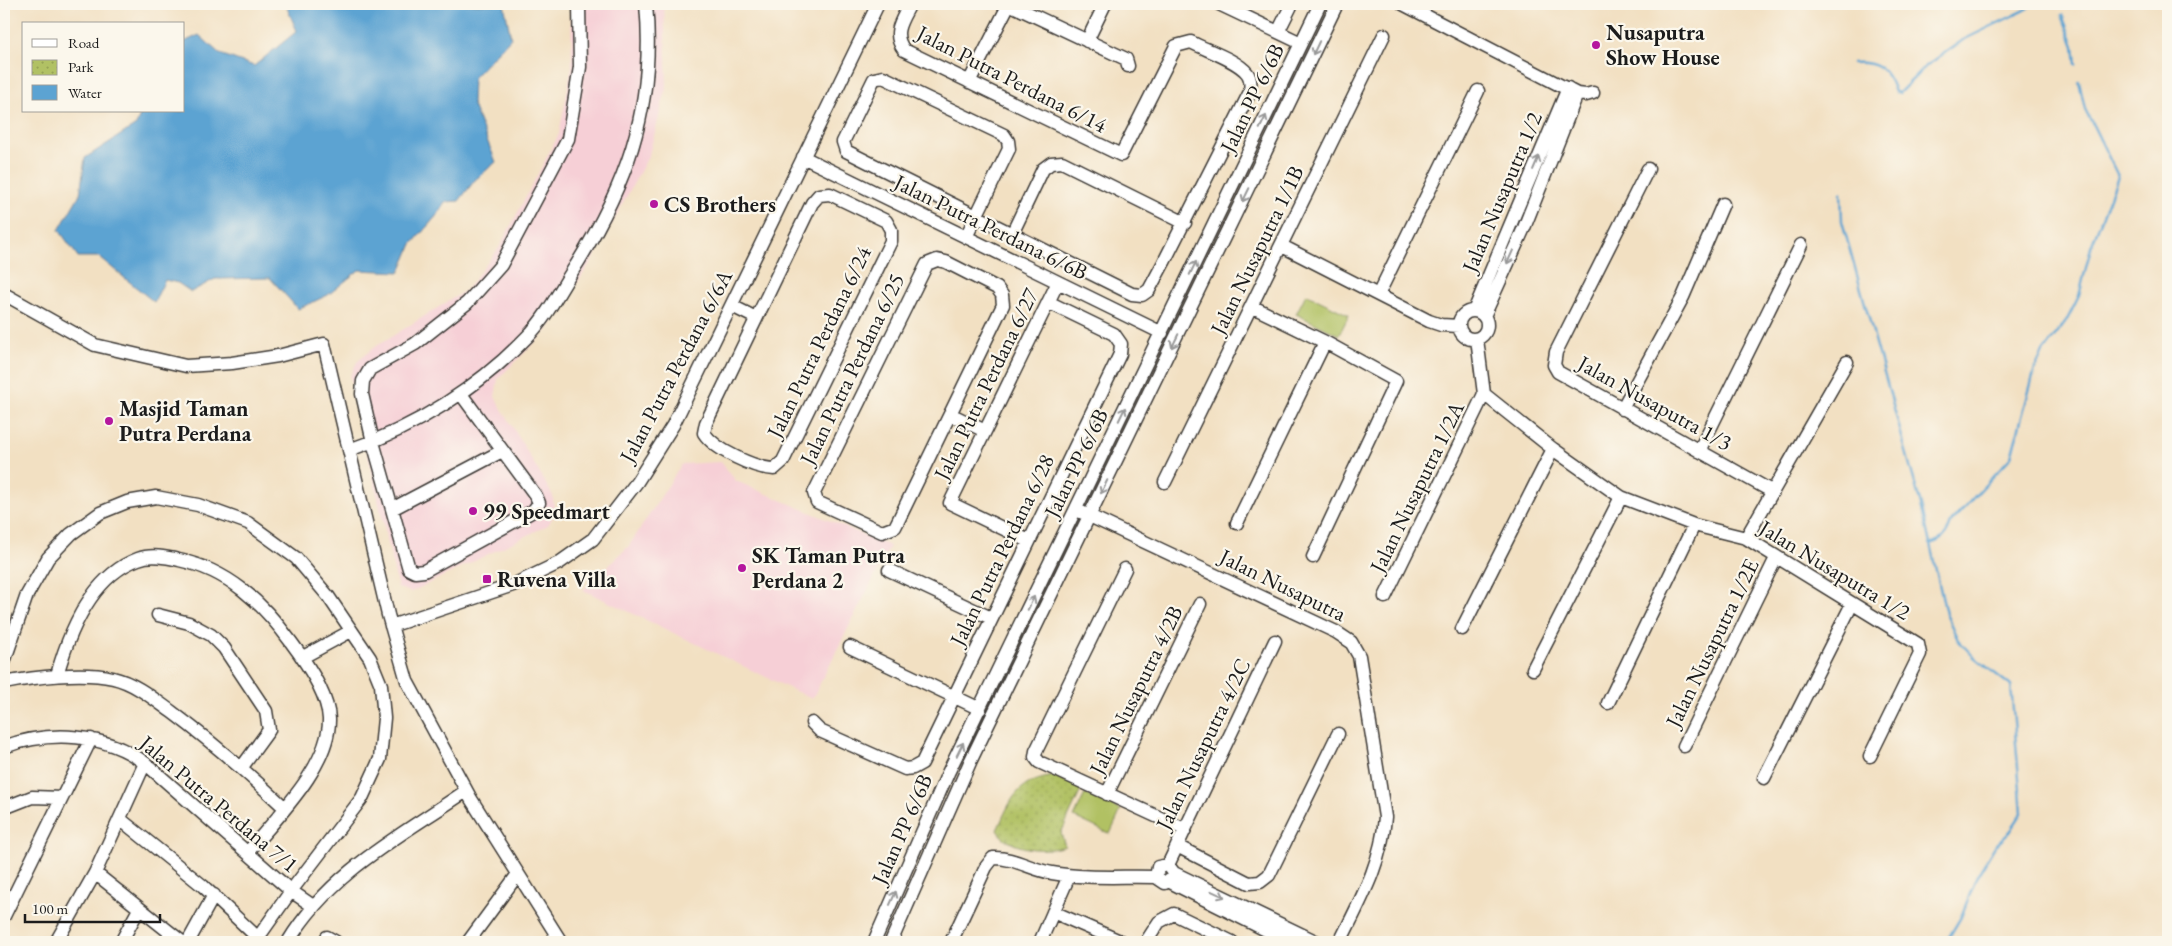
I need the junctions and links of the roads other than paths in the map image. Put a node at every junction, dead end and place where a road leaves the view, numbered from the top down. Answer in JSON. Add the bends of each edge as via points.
{"nodes":[{"id":1,"x":579,"y":4,"type":"edge"},
{"id":2,"x":646,"y":4,"type":"edge"},
{"id":3,"x":876,"y":4,"type":"edge"},
{"id":4,"x":910,"y":4,"type":"edge"},
{"id":5,"x":1009,"y":4,"type":"edge"},
{"id":6,"x":1106,"y":4,"type":"edge"},
{"id":7,"x":1219,"y":4,"type":"edge"},
{"id":8,"x":1292,"y":4,"type":"edge"},
{"id":9,"x":1320,"y":4,"type":"edge"},
{"id":10,"x":1337,"y":4,"type":"edge"},
{"id":11,"x":1403,"y":4,"type":"edge"},
{"id":12,"x":1278,"y":32,"type":"junction"},
{"id":13,"x":1384,"y":35,"type":"dead end"},
{"id":14,"x":1087,"y":41,"type":"junction"},
{"id":15,"x":1301,"y":43,"type":"junction"},
{"id":16,"x":1128,"y":66,"type":"dead end"},
{"id":17,"x":969,"y":82,"type":"junction"},
{"id":18,"x":1478,"y":91,"type":"dead end"},
{"id":19,"x":1572,"y":91,"type":"junction"},
{"id":20,"x":1593,"y":93,"type":"dead end"},
{"id":21,"x":803,"y":157,"type":"junction"},
{"id":22,"x":1648,"y":169,"type":"dead end"},
{"id":23,"x":1529,"y":197,"type":"junction"},
{"id":24,"x":1723,"y":204,"type":"dead end"},
{"id":25,"x":977,"y":216,"type":"junction"},
{"id":26,"x":1185,"y":222,"type":"junction"},
{"id":27,"x":1510,"y":223,"type":"junction"},
{"id":28,"x":1524,"y":228,"type":"junction"},
{"id":29,"x":1012,"y":234,"type":"junction"},
{"id":30,"x":966,"y":237,"type":"junction"},
{"id":31,"x":1801,"y":245,"type":"dead end"},
{"id":32,"x":1282,"y":246,"type":"junction"},
{"id":33,"x":1058,"y":282,"type":"junction"},
{"id":34,"x":1379,"y":294,"type":"junction"},
{"id":35,"x":6,"y":301,"type":"edge"},
{"id":36,"x":1048,"y":302,"type":"junction"},
{"id":37,"x":732,"y":306,"type":"junction"},
{"id":38,"x":1253,"y":307,"type":"junction"},
{"id":39,"x":1479,"y":313,"type":"junction"},
{"id":40,"x":756,"y":318,"type":"junction"},
{"id":41,"x":1459,"y":326,"type":"junction"},
{"id":42,"x":1162,"y":333,"type":"junction"},
{"id":43,"x":1477,"y":339,"type":"junction"},
{"id":44,"x":1325,"y":342,"type":"junction"},
{"id":45,"x":1847,"y":362,"type":"dead end"},
{"id":46,"x":461,"y":394,"type":"junction"},
{"id":47,"x":1484,"y":394,"type":"junction"},
{"id":48,"x":1622,"y":409,"type":"junction"},
{"id":49,"x":950,"y":414,"type":"junction"},
{"id":50,"x":985,"y":431,"type":"junction"},
{"id":51,"x":373,"y":442,"type":"junction"},
{"id":52,"x":1553,"y":449,"type":"junction"},
{"id":53,"x":349,"y":450,"type":"junction"},
{"id":54,"x":502,"y":451,"type":"junction"},
{"id":55,"x":1699,"y":452,"type":"junction"},
{"id":56,"x":1165,"y":482,"type":"dead end"},
{"id":57,"x":1772,"y":492,"type":"junction"},
{"id":58,"x":1621,"y":497,"type":"junction"},
{"id":59,"x":392,"y":509,"type":"junction"},
{"id":60,"x":1076,"y":510,"type":"junction"},
{"id":61,"x":1089,"y":516,"type":"junction"},
{"id":62,"x":1237,"y":523,"type":"dead end"},
{"id":63,"x":1694,"y":525,"type":"junction"},
{"id":64,"x":1746,"y":538,"type":"junction"},
{"id":65,"x":1029,"y":541,"type":"junction"},
{"id":66,"x":1314,"y":557,"type":"dead end"},
{"id":67,"x":1776,"y":558,"type":"junction"},
{"id":68,"x":1125,"y":569,"type":"dead end"},
{"id":69,"x":889,"y":570,"type":"dead end"},
{"id":70,"x":1385,"y":597,"type":"dead end"},
{"id":71,"x":1200,"y":604,"type":"dead end"},
{"id":72,"x":1852,"y":604,"type":"junction"},
{"id":73,"x":158,"y":615,"type":"dead end"},
{"id":74,"x":991,"y":618,"type":"junction"},
{"id":75,"x":391,"y":626,"type":"junction"},
{"id":76,"x":1462,"y":629,"type":"dead end"},
{"id":77,"x":351,"y":631,"type":"junction"},
{"id":78,"x":1275,"y":641,"type":"dead end"},
{"id":79,"x":850,"y":647,"type":"dead end"},
{"id":80,"x":302,"y":657,"type":"junction"},
{"id":81,"x":4,"y":662,"type":"edge"},
{"id":82,"x":1533,"y":669,"type":"dead end"},
{"id":83,"x":56,"y":676,"type":"junction"},
{"id":84,"x":4,"y":683,"type":"edge"},
{"id":85,"x":952,"y":697,"type":"junction"},
{"id":86,"x":1608,"y":703,"type":"dead end"},
{"id":87,"x":980,"y":709,"type":"junction"},
{"id":88,"x":812,"y":723,"type":"dead end"},
{"id":89,"x":1338,"y":734,"type":"dead end"},
{"id":90,"x":91,"y":739,"type":"junction"},
{"id":91,"x":1684,"y":746,"type":"dead end"},
{"id":92,"x":4,"y":747,"type":"edge"},
{"id":93,"x":1870,"y":756,"type":"dead end"},
{"id":94,"x":145,"y":763,"type":"junction"},
{"id":95,"x":242,"y":767,"type":"junction"},
{"id":96,"x":1764,"y":778,"type":"dead end"},
{"id":97,"x":466,"y":791,"type":"junction"},
{"id":98,"x":1107,"y":794,"type":"junction"},
{"id":99,"x":62,"y":798,"type":"junction"},
{"id":100,"x":4,"y":808,"type":"edge"},
{"id":101,"x":285,"y":808,"type":"junction"},
{"id":102,"x":120,"y":819,"type":"junction"},
{"id":103,"x":1184,"y":829,"type":"junction"},
{"id":104,"x":1177,"y":846,"type":"junction"},
{"id":105,"x":248,"y":852,"type":"junction"},
{"id":106,"x":95,"y":873,"type":"junction"},
{"id":107,"x":1171,"y":873,"type":"junction"},
{"id":108,"x":518,"y":874,"type":"junction"},
{"id":109,"x":1068,"y":876,"type":"junction"},
{"id":110,"x":290,"y":891,"type":"junction"},
{"id":111,"x":214,"y":895,"type":"junction"},
{"id":112,"x":313,"y":906,"type":"junction"},
{"id":113,"x":139,"y":909,"type":"junction"},
{"id":114,"x":1053,"y":912,"type":"junction"},
{"id":115,"x":4,"y":916,"type":"edge"},
{"id":116,"x":257,"y":940,"type":"edge"},
{"id":117,"x":56,"y":942,"type":"edge"},
{"id":118,"x":120,"y":942,"type":"edge"},
{"id":119,"x":182,"y":942,"type":"edge"},
{"id":120,"x":188,"y":942,"type":"edge"},
{"id":121,"x":288,"y":942,"type":"edge"},
{"id":122,"x":468,"y":942,"type":"edge"},
{"id":123,"x":561,"y":942,"type":"edge"},
{"id":124,"x":874,"y":942,"type":"edge"},
{"id":125,"x":891,"y":942,"type":"edge"},
{"id":126,"x":951,"y":942,"type":"edge"},
{"id":127,"x":1040,"y":942,"type":"edge"},
{"id":128,"x":1122,"y":942,"type":"edge"},
{"id":129,"x":1146,"y":942,"type":"edge"},
{"id":130,"x":1232,"y":942,"type":"edge"},
{"id":131,"x":1290,"y":942,"type":"edge"},
{"id":132,"x":1317,"y":942,"type":"edge"},
{"id":133,"x":1340,"y":942,"type":"edge"}],
"edges":[{"from":1,"to":51,"type":"street","via":[[580,67],[568,139],[501,265],[460,309],[415,344],[370,369],[363,380],[362,394]]},
{"from":2,"to":46,"type":"street","via":[[648,73],[641,116],[628,165],[599,228],[528,337]]},
{"from":3,"to":21,"type":"street","name":"Jalan Putra Perdana 6/6A"},
{"from":4,"to":17,"type":"street","name":"Jalan Putra Perdana 6/14","via":[[897,31],[897,42],[904,50]]},
{"from":5,"to":14,"type":"street"},
{"from":5,"to":17,"type":"street"},
{"from":6,"to":14,"type":"street"},
{"from":7,"to":12,"type":"street"},
{"from":8,"to":12,"type":"street"},
{"from":9,"to":15,"type":"street","name":"Jalan PP 6/6B"},
{"from":10,"to":61,"type":"street","name":"Jalan PP 6/6B","one_way":true},
{"from":11,"to":19,"type":"street"},
{"from":12,"to":15,"type":"street"},
{"from":13,"to":32,"type":"street","name":"Jalan Nusaputra 1/1B"},
{"from":14,"to":16,"type":"street","via":[[1126,59]]},
{"from":42,"to":15,"type":"street","name":"Jalan PP 6/6B","one_way":true},
{"from":17,"to":26,"type":"street","name":"Jalan Putra Perdana 6/14","via":[[1121,155],[1176,46],[1191,42],[1237,64],[1248,73],[1250,92]]},
{"from":18,"to":34,"type":"street"},
{"from":19,"to":20,"type":"street"},
{"from":19,"to":23,"type":"street","name":"Jalan Nusaputra 1/2"},
{"from":21,"to":30,"type":"street","name":"Jalan Putra Perdana 6/6B"},
{"from":21,"to":37,"type":"street","name":"Jalan Putra Perdana 6/6A"},
{"from":22,"to":48,"type":"street","name":"Jalan Nusaputra 1/3","via":[[1554,358],[1558,372]]},
{"from":23,"to":27,"type":"street","name":"Jalan Nusaputra 1/2"},
{"from":23,"to":28,"type":"street","name":"Jalan Nusaputra 1/2"},
{"from":24,"to":48,"type":"street","via":[[1683,297]]},
{"from":25,"to":25,"type":"street","via":[[1009,149],[1004,135],[883,77],[874,79],[843,148]]},
{"from":25,"to":29,"type":"street"},
{"from":25,"to":30,"type":"street"},
{"from":26,"to":29,"type":"street","via":[[1149,290],[1142,295],[1132,294]]},
{"from":26,"to":29,"type":"street","via":[[1062,162],[1051,163],[1043,169]]},
{"from":27,"to":28,"type":"street"},
{"from":27,"to":39,"type":"street","name":"Jalan Nusaputra 1/2"},
{"from":28,"to":39,"type":"street","name":"Jalan Nusaputra 1/2","one_way":true},
{"from":30,"to":33,"type":"street","name":"Jalan Putra Perdana 6/6B"},
{"from":31,"to":55,"type":"street"},
{"from":32,"to":34,"type":"street"},
{"from":32,"to":38,"type":"street","name":"Jalan Nusaputra 1/1B"},
{"from":33,"to":36,"type":"street","name":"Jalan Putra Perdana 6/27"},
{"from":33,"to":42,"type":"street","name":"Jalan Putra Perdana 6/6B"},
{"from":34,"to":41,"type":"street","via":[[1429,321]]},
{"from":35,"to":53,"type":"street","via":[[95,345],[186,366],[278,356],[324,344]]},
{"from":36,"to":50,"type":"street","name":"Jalan Putra Perdana 6/27"},
{"from":36,"to":65,"type":"street","name":"Jalan Putra Perdana 6/28","via":[[1114,334],[1121,344],[1120,354]]},
{"from":37,"to":40,"type":"street"},
{"from":37,"to":75,"type":"street","name":"Jalan Putra Perdana 6/6A","via":[[655,457],[593,539],[560,563],[513,585]]},
{"from":38,"to":44,"type":"street"},
{"from":38,"to":56,"type":"street","name":"Jalan Nusaputra 1/1B"},
{"from":39,"to":41,"type":"street","via":[[1463,315]]},
{"from":39,"to":43,"type":"street","via":[[1487,322],[1487,329]]},
{"from":40,"to":40,"type":"street","name":"Jalan Putra Perdana 6/24","via":[[704,433],[710,442],[761,468],[774,469],[783,461],[891,240],[891,230],[886,221],[830,194],[820,195],[812,203]]},
{"from":41,"to":43,"type":"street","via":[[1465,337]]},
{"from":60,"to":42,"type":"street","name":"Jalan PP 6/6B","one_way":true},
{"from":43,"to":47,"type":"street"},
{"from":44,"to":62,"type":"street"},
{"from":44,"to":66,"type":"street","via":[[1396,381]]},
{"from":45,"to":57,"type":"street"},
{"from":46,"to":51,"type":"street"},
{"from":46,"to":54,"type":"street"},
{"from":47,"to":52,"type":"street","name":"Jalan Nusaputra 1/2"},
{"from":47,"to":70,"type":"street","name":"Jalan Nusaputra 1/2A"},
{"from":48,"to":55,"type":"street","name":"Jalan Nusaputra 1/3"},
{"from":49,"to":49,"type":"street","name":"Jalan Putra Perdana 6/25","via":[[1004,305],[997,288],[936,260],[927,264],[814,493],[817,502],[882,532],[889,531],[895,527]]},
{"from":49,"to":50,"type":"street"},
{"from":50,"to":65,"type":"street","name":"Jalan Putra Perdana 6/27","via":[[950,503]]},
{"from":51,"to":53,"type":"street"},
{"from":51,"to":59,"type":"street"},
{"from":52,"to":58,"type":"street","name":"Jalan Nusaputra 1/2"},
{"from":52,"to":76,"type":"street"},
{"from":53,"to":75,"type":"street"},
{"from":54,"to":59,"type":"street"},
{"from":54,"to":59,"type":"street","via":[[539,502],[533,511],[424,571],[409,569]]},
{"from":55,"to":57,"type":"street","name":"Jalan Nusaputra 1/3"},
{"from":57,"to":64,"type":"street"},
{"from":58,"to":63,"type":"street","name":"Jalan Nusaputra 1/2"},
{"from":58,"to":82,"type":"street"},
{"from":60,"to":61,"type":"street","name":"Jalan Nusaputra"},
{"from":87,"to":60,"type":"street","name":"Jalan PP 6/6B","one_way":true},
{"from":61,"to":125,"type":"street","name":"Jalan PP 6/6B","via":[[971,760]]},
{"from":61,"to":133,"type":"street","name":"Jalan Nusaputra","via":[[1336,632],[1351,642],[1359,656],[1385,817],[1383,840],[1366,888]]},
{"from":63,"to":64,"type":"street","name":"Jalan Nusaputra 1/2"},
{"from":63,"to":86,"type":"street"},
{"from":64,"to":67,"type":"street","name":"Jalan Nusaputra 1/2"},
{"from":65,"to":74,"type":"street","name":"Jalan Putra Perdana 6/28"},
{"from":67,"to":72,"type":"street","name":"Jalan Nusaputra 1/2"},
{"from":67,"to":91,"type":"street","name":"Jalan Nusaputra 1/2E"},
{"from":68,"to":98,"type":"street","via":[[1035,757],[1039,762]]},
{"from":69,"to":74,"type":"street"},
{"from":71,"to":98,"type":"street","name":"Jalan Nusaputra 4/2B"},
{"from":72,"to":93,"type":"street","name":"Jalan Nusaputra 1/2","via":[[1918,644],[1920,654]]},
{"from":72,"to":96,"type":"street"},
{"from":73,"to":95,"type":"street","via":[[189,623],[211,635],[224,648],[266,711],[269,730]]},
{"from":74,"to":85,"type":"street","name":"Jalan Putra Perdana 6/28"},
{"from":75,"to":97,"type":"street","via":[[413,696]]},
{"from":77,"to":80,"type":"street"},
{"from":77,"to":81,"type":"street","via":[[328,596],[296,558],[248,523],[198,505],[156,497],[127,502],[100,513],[71,534],[48,558],[27,595]]},
{"from":77,"to":110,"type":"street","via":[[370,658],[381,685],[384,718],[380,759],[362,798]]},
{"from":78,"to":103,"type":"street","name":"Jalan Nusaputra 4/2C"},
{"from":79,"to":85,"type":"street"},
{"from":80,"to":83,"type":"street","via":[[276,620],[243,588],[221,574],[190,562],[161,556],[139,558],[116,570],[101,584],[76,625]]},
{"from":80,"to":101,"type":"street","via":[[320,690],[329,719],[324,747],[312,772]]},
{"from":83,"to":84,"type":"street"},
{"from":83,"to":95,"type":"street","via":[[112,678],[129,683]]},
{"from":85,"to":87,"type":"street"},
{"from":85,"to":88,"type":"street","name":"Jalan Putra Perdana 6/28","via":[[922,763],[913,768],[904,769],[820,731]]},
{"from":124,"to":87,"type":"street","name":"Jalan PP 6/6B","one_way":true,"via":[[948,773]]},
{"from":89,"to":104,"type":"street","via":[[1269,875],[1260,882],[1249,883]]},
{"from":90,"to":92,"type":"street","name":"Jalan Putra Perdana 7/1","via":[[38,738]]},
{"from":90,"to":94,"type":"street","name":"Jalan Putra Perdana 7/1","via":[[122,749]]},
{"from":90,"to":99,"type":"street"},
{"from":94,"to":102,"type":"street"},
{"from":94,"to":105,"type":"street","name":"Jalan Putra Perdana 7/1"},
{"from":95,"to":101,"type":"street"},
{"from":97,"to":108,"type":"street"},
{"from":97,"to":112,"type":"street","via":[[355,866]]},
{"from":98,"to":103,"type":"street"},
{"from":99,"to":100,"type":"street","via":[[32,797]]},
{"from":99,"to":115,"type":"street"},
{"from":101,"to":105,"type":"street"},
{"from":102,"to":106,"type":"street"},
{"from":102,"to":111,"type":"street"},
{"from":103,"to":104,"type":"street","name":"Jalan Nusaputra 4/2C"},
{"from":104,"to":107,"type":"street","name":"Jalan Nusaputra 4/2C"},
{"from":105,"to":110,"type":"street","name":"Jalan Putra Perdana 7/1"},
{"from":106,"to":113,"type":"street"},
{"from":106,"to":117,"type":"street"},
{"from":107,"to":109,"type":"street","name":"Jalan Nusaputra 4/2C","via":[[1158,867],[1156,877]]},
{"from":107,"to":131,"type":"street"},
{"from":107,"to":132,"type":"street","one_way":true},
{"from":108,"to":122,"type":"street"},
{"from":108,"to":123,"type":"street"},
{"from":109,"to":114,"type":"street"},
{"from":109,"to":126,"type":"street","via":[[992,858]]},
{"from":110,"to":112,"type":"street","name":"Jalan Putra Perdana 7/1"},
{"from":110,"to":116,"type":"street"},
{"from":111,"to":116,"type":"street"},
{"from":111,"to":120,"type":"street"},
{"from":112,"to":121,"type":"street"},
{"from":113,"to":118,"type":"street"},
{"from":113,"to":119,"type":"street"},
{"from":114,"to":127,"type":"street"},
{"from":114,"to":128,"type":"street"},
{"from":129,"to":130,"type":"street","via":[[1160,922],[1174,914]]}]}
